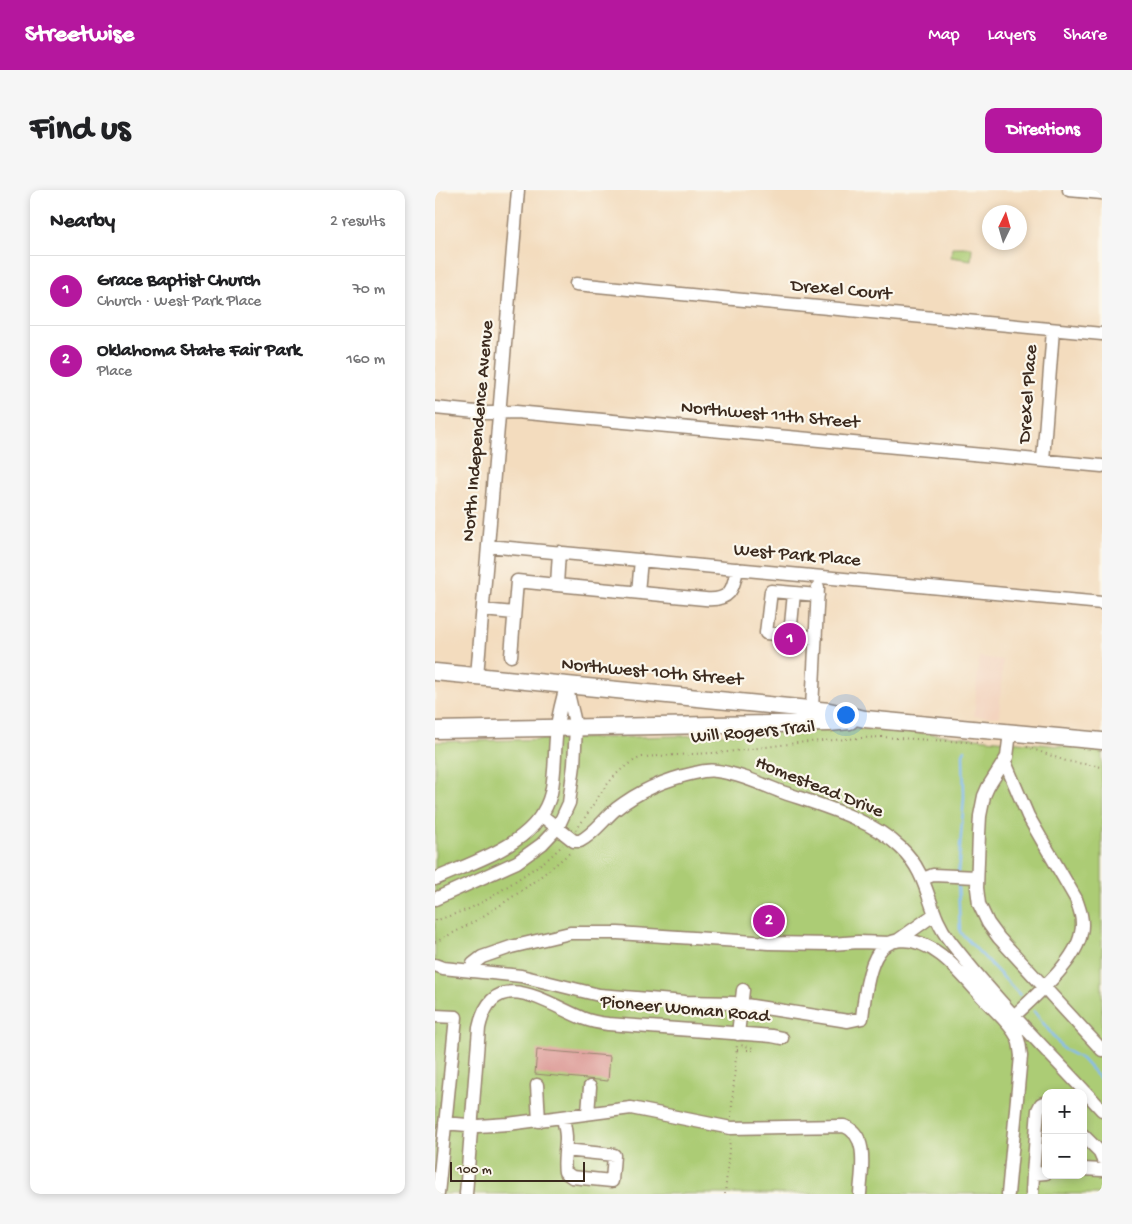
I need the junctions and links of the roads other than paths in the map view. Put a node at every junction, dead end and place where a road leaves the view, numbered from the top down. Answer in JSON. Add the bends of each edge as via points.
{"nodes":[{"id":1,"x":518,"y":190,"type":"edge"},
{"id":2,"x":1069,"y":190,"type":"edge"},
{"id":3,"x":1102,"y":193,"type":"edge"},
{"id":4,"x":576,"y":284,"type":"dead end"},
{"id":5,"x":1053,"y":330,"type":"junction"},
{"id":6,"x":1102,"y":334,"type":"edge"},
{"id":7,"x":435,"y":408,"type":"edge"},
{"id":8,"x":500,"y":413,"type":"junction"},
{"id":9,"x":1043,"y":460,"type":"junction"},
{"id":10,"x":1102,"y":466,"type":"edge"},
{"id":11,"x":488,"y":546,"type":"junction"},
{"id":12,"x":559,"y":552,"type":"junction"},
{"id":13,"x":641,"y":560,"type":"junction"},
{"id":14,"x":737,"y":569,"type":"junction"},
{"id":15,"x":817,"y":577,"type":"junction"},
{"id":16,"x":557,"y":584,"type":"junction"},
{"id":17,"x":638,"y":592,"type":"junction"},
{"id":18,"x":794,"y":594,"type":"junction"},
{"id":19,"x":818,"y":595,"type":"junction"},
{"id":20,"x":1102,"y":603,"type":"edge"},
{"id":21,"x":483,"y":610,"type":"junction"},
{"id":22,"x":514,"y":614,"type":"junction"},
{"id":23,"x":790,"y":635,"type":"junction"},
{"id":24,"x":816,"y":638,"type":"junction"},
{"id":25,"x":511,"y":656,"type":"dead end"},
{"id":26,"x":435,"y":672,"type":"edge"},
{"id":27,"x":477,"y":676,"type":"junction"},
{"id":28,"x":566,"y":685,"type":"junction"},
{"id":29,"x":811,"y":709,"type":"junction"},
{"id":30,"x":865,"y":719,"type":"junction"},
{"id":31,"x":557,"y":727,"type":"junction"},
{"id":32,"x":576,"y":727,"type":"junction"},
{"id":33,"x":435,"y":730,"type":"edge"},
{"id":34,"x":1010,"y":732,"type":"junction"},
{"id":35,"x":1102,"y":741,"type":"edge"},
{"id":36,"x":1005,"y":762,"type":"junction"},
{"id":37,"x":541,"y":815,"type":"junction"},
{"id":38,"x":557,"y":828,"type":"junction"},
{"id":39,"x":972,"y":877,"type":"junction"},
{"id":40,"x":435,"y":879,"type":"edge"},
{"id":41,"x":923,"y":879,"type":"junction"},
{"id":42,"x":435,"y":900,"type":"edge"},
{"id":43,"x":935,"y":914,"type":"junction"},
{"id":44,"x":893,"y":942,"type":"junction"},
{"id":45,"x":435,"y":965,"type":"edge"},
{"id":46,"x":471,"y":971,"type":"junction"},
{"id":47,"x":1043,"y":987,"type":"junction"},
{"id":48,"x":743,"y":990,"type":"dead end"},
{"id":49,"x":741,"y":1004,"type":"junction"},
{"id":50,"x":435,"y":1016,"type":"edge"},
{"id":51,"x":1011,"y":1019,"type":"junction"},
{"id":52,"x":782,"y":1038,"type":"dead end"},
{"id":53,"x":738,"y":1039,"type":"junction"},
{"id":54,"x":1102,"y":1050,"type":"edge"},
{"id":55,"x":537,"y":1084,"type":"dead end"},
{"id":56,"x":590,"y":1087,"type":"dead end"},
{"id":57,"x":1042,"y":1104,"type":"edge"},
{"id":58,"x":1100,"y":1105,"type":"edge"},
{"id":59,"x":588,"y":1113,"type":"junction"},
{"id":60,"x":563,"y":1117,"type":"junction"},
{"id":61,"x":539,"y":1120,"type":"junction"},
{"id":62,"x":445,"y":1123,"type":"junction"},
{"id":63,"x":471,"y":1126,"type":"junction"},
{"id":64,"x":1087,"y":1139,"type":"edge"},
{"id":65,"x":565,"y":1150,"type":"dead end"},
{"id":66,"x":1102,"y":1158,"type":"edge"},
{"id":67,"x":1087,"y":1169,"type":"edge"},
{"id":68,"x":1102,"y":1170,"type":"edge"},
{"id":69,"x":1040,"y":1174,"type":"edge"},
{"id":70,"x":438,"y":1194,"type":"edge"},
{"id":71,"x":466,"y":1194,"type":"edge"},
{"id":72,"x":861,"y":1194,"type":"edge"},
{"id":73,"x":1008,"y":1194,"type":"edge"},
{"id":74,"x":1032,"y":1194,"type":"edge"}],
"edges":[{"from":1,"to":8,"type":"street","name":"North Independence Avenue"},
{"from":2,"to":3,"type":"street"},
{"from":4,"to":5,"type":"street","name":"Drexel Court"},
{"from":5,"to":6,"type":"street","name":"Drexel Court"},
{"from":5,"to":9,"type":"street","name":"Drexel Place"},
{"from":7,"to":8,"type":"street","name":"Northwest 11th Street"},
{"from":8,"to":9,"type":"street","name":"Northwest 11th Street"},
{"from":8,"to":11,"type":"street","name":"North Independence Avenue"},
{"from":9,"to":10,"type":"street","name":"Northwest 11th Street"},
{"from":11,"to":12,"type":"street","name":"West Park Place"},
{"from":11,"to":21,"type":"street","name":"North Independence Avenue"},
{"from":12,"to":13,"type":"street","name":"West Park Place"},
{"from":12,"to":16,"type":"street"},
{"from":13,"to":14,"type":"street","name":"West Park Place"},
{"from":13,"to":17,"type":"street"},
{"from":14,"to":15,"type":"street","name":"West Park Place"},
{"from":14,"to":17,"type":"street","via":[[731,591],[720,599]]},
{"from":15,"to":19,"type":"street"},
{"from":15,"to":20,"type":"street","name":"West Park Place"},
{"from":16,"to":17,"type":"street"},
{"from":16,"to":22,"type":"street","via":[[517,581]]},
{"from":18,"to":19,"type":"street"},
{"from":18,"to":23,"type":"street"},
{"from":18,"to":23,"type":"street","via":[[771,591],[766,633]]},
{"from":19,"to":24,"type":"street"},
{"from":21,"to":22,"type":"street"},
{"from":21,"to":27,"type":"street","name":"North Independence Avenue"},
{"from":22,"to":25,"type":"street"},
{"from":23,"to":24,"type":"street"},
{"from":24,"to":29,"type":"street"},
{"from":26,"to":27,"type":"main road","name":"Northwest 10th Street"},
{"from":27,"to":28,"type":"main road","name":"Northwest 10th Street"},
{"from":28,"to":29,"type":"main road","name":"Northwest 10th Street"},
{"from":28,"to":31,"type":"street"},
{"from":28,"to":32,"type":"street"},
{"from":29,"to":30,"type":"main road","name":"Northwest 10th Street"},
{"from":30,"to":32,"type":"main road","name":"Northwest 10th Street","via":[[829,723]]},
{"from":30,"to":34,"type":"main road","name":"Northwest 10th Street"},
{"from":31,"to":32,"type":"main road","name":"Northwest 10th Street"},
{"from":31,"to":33,"type":"main road","name":"Northwest 10th Street"},
{"from":31,"to":37,"type":"street","via":[[550,794]]},
{"from":32,"to":38,"type":"street","via":[[569,802]]},
{"from":34,"to":35,"type":"main road","name":"Northwest 10th Street"},
{"from":34,"to":36,"type":"street"},
{"from":36,"to":39,"type":"street","via":[[988,787],[981,806]]},
{"from":36,"to":47,"type":"street","via":[[1081,916],[1081,932],[1074,950]]},
{"from":37,"to":38,"type":"street"},
{"from":37,"to":40,"type":"street","via":[[523,836],[509,845]]},
{"from":38,"to":41,"type":"street","name":"Homestead Drive","via":[[571,839],[577,836],[582,840],[617,809],[644,792],[688,774],[716,771],[738,776],[876,829],[903,850]]},
{"from":38,"to":42,"type":"street","via":[[517,862]]},
{"from":39,"to":41,"type":"street","via":[[931,876]]},
{"from":39,"to":47,"type":"street","via":[[988,922]]},
{"from":41,"to":43,"type":"street","name":"Homestead Drive"},
{"from":43,"to":44,"type":"street"},
{"from":43,"to":51,"type":"street","name":"Homestead Drive","via":[[949,941]]},
{"from":44,"to":46,"type":"street","via":[[769,943],[570,933],[482,957],[473,964]]},
{"from":44,"to":49,"type":"street","via":[[878,953],[875,960],[862,1018],[839,1020]]},
{"from":44,"to":51,"type":"street","via":[[916,941],[943,956]]},
{"from":45,"to":46,"type":"street"},
{"from":46,"to":49,"type":"street","via":[[533,978],[599,995]]},
{"from":47,"to":51,"type":"street"},
{"from":47,"to":54,"type":"street"},
{"from":48,"to":49,"type":"street"},
{"from":49,"to":53,"type":"street"},
{"from":50,"to":62,"type":"street","via":[[456,1017]]},
{"from":51,"to":58,"type":"street","name":"Homestead Drive"},
{"from":51,"to":73,"type":"street","via":[[1021,1056]]},
{"from":52,"to":53,"type":"street","name":"Pioneer Woman Road"},
{"from":53,"to":63,"type":"street","name":"Pioneer Woman Road","via":[[597,1022],[528,994],[501,994],[490,1001],[481,1019]]},
{"from":55,"to":61,"type":"street"},
{"from":56,"to":59,"type":"street"},
{"from":57,"to":69,"type":"street","via":[[1038,1110]]},
{"from":59,"to":60,"type":"street"},
{"from":59,"to":72,"type":"street","via":[[637,1109],[738,1128],[845,1126],[855,1132],[861,1145]]},
{"from":60,"to":61,"type":"street"},
{"from":60,"to":65,"type":"street"},
{"from":61,"to":63,"type":"street"},
{"from":62,"to":63,"type":"street"},
{"from":62,"to":70,"type":"street"},
{"from":63,"to":71,"type":"street","name":"Pioneer Woman Road"},
{"from":64,"to":66,"type":"street"},
{"from":67,"to":68,"type":"street"},
{"from":69,"to":74,"type":"street"}]}
